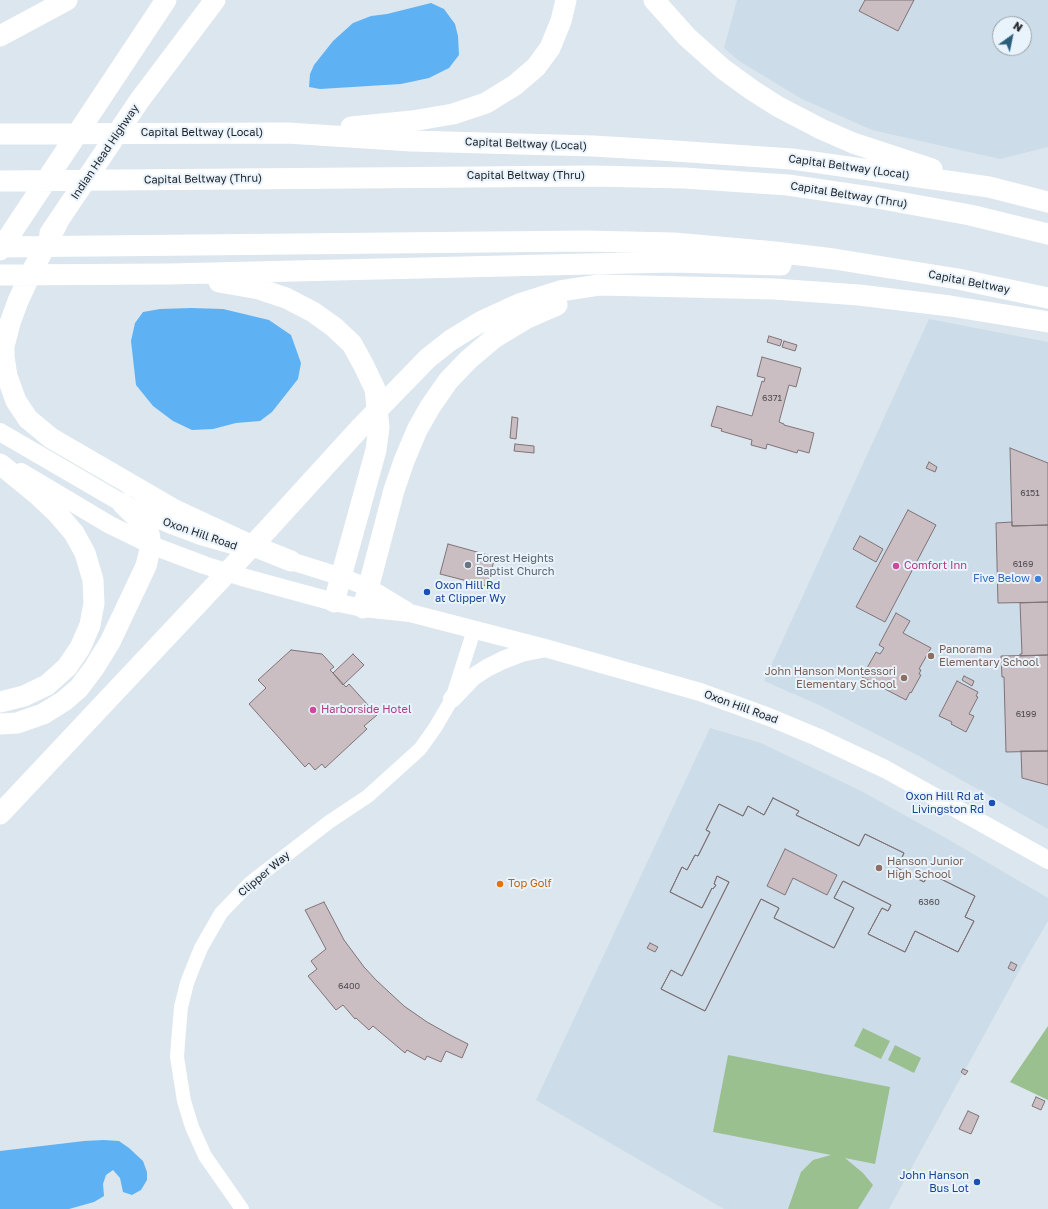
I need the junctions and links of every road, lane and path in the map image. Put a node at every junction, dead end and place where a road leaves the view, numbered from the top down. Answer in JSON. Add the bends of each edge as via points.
{"nodes":[{"id":1,"x":67,"y":0,"type":"edge"},
{"id":2,"x":166,"y":0,"type":"edge"},
{"id":3,"x":215,"y":0,"type":"edge"},
{"id":4,"x":566,"y":0,"type":"edge"},
{"id":5,"x":654,"y":0,"type":"edge"},
{"id":6,"x":0,"y":36,"type":"edge"},
{"id":7,"x":288,"y":133,"type":"junction"},
{"id":8,"x":0,"y":134,"type":"edge"},
{"id":9,"x":0,"y":181,"type":"edge"},
{"id":10,"x":989,"y":187,"type":"junction"},
{"id":11,"x":1048,"y":202,"type":"edge"},
{"id":12,"x":1048,"y":234,"type":"edge"},
{"id":13,"x":0,"y":249,"type":"edge"},
{"id":14,"x":889,"y":268,"type":"junction"},
{"id":15,"x":169,"y":274,"type":"junction"},
{"id":16,"x":0,"y":275,"type":"edge"},
{"id":17,"x":668,"y":285,"type":"junction"},
{"id":18,"x":1048,"y":298,"type":"edge"},
{"id":19,"x":8,"y":303,"type":"edge"},
{"id":20,"x":1048,"y":322,"type":"edge"},
{"id":21,"x":0,"y":432,"type":"edge"},
{"id":22,"x":0,"y":460,"type":"edge"},
{"id":23,"x":0,"y":464,"type":"edge"},
{"id":24,"x":122,"y":503,"type":"junction"},
{"id":25,"x":151,"y":545,"type":"junction"},
{"id":26,"x":291,"y":561,"type":"junction"},
{"id":27,"x":342,"y":576,"type":"junction"},
{"id":28,"x":369,"y":588,"type":"junction"},
{"id":29,"x":334,"y":602,"type":"junction"},
{"id":30,"x":364,"y":608,"type":"junction"},
{"id":31,"x":410,"y":613,"type":"junction"},
{"id":32,"x":474,"y":630,"type":"junction"},
{"id":33,"x":545,"y":648,"type":"junction"},
{"id":34,"x":452,"y":699,"type":"junction"},
{"id":35,"x":0,"y":702,"type":"edge"},
{"id":36,"x":0,"y":724,"type":"edge"},
{"id":37,"x":0,"y":814,"type":"edge"},
{"id":38,"x":1048,"y":860,"type":"edge"},
{"id":39,"x":242,"y":1209,"type":"edge"}],
"edges":[{"from":1,"to":6,"type":"highway"},
{"from":2,"to":13,"type":"highway"},
{"from":3,"to":19,"type":"highway","name":"Indian Head Highway","via":[[139,101],[58,222]]},
{"from":4,"to":7,"type":"highway","via":[[550,48],[536,67],[515,85],[486,103],[453,114],[412,121]]},
{"from":5,"to":10,"type":"highway","via":[[687,37],[723,69],[777,106],[821,130],[853,143]]},
{"from":7,"to":8,"type":"highway","name":"Capital Beltway (Local)"},
{"from":7,"to":10,"type":"highway","name":"Capital Beltway (Local)","via":[[410,141],[593,146],[792,159]]},
{"from":9,"to":12,"type":"highway","name":"Capital Beltway (Thru)","via":[[543,176],[684,178],[788,185],[877,198],[970,215]]},
{"from":10,"to":11,"type":"highway","name":"Capital Beltway (Local)"},
{"from":13,"to":14,"type":"highway","via":[[577,241],[667,243],[775,252]]},
{"from":14,"to":15,"type":"highway","via":[[854,271],[673,262]]},
{"from":14,"to":18,"type":"highway","name":"Capital Beltway"},
{"from":15,"to":16,"type":"highway"},
{"from":15,"to":27,"type":"highway","via":[[259,289],[286,298],[313,312],[352,344],[375,389],[379,427],[372,470]]},
{"from":17,"to":20,"type":"highway","via":[[859,294]]},
{"from":17,"to":28,"type":"highway","via":[[599,294],[561,303],[527,318],[494,338],[468,360],[448,381],[430,407],[406,454]]},
{"from":17,"to":37,"type":"highway","via":[[599,285],[560,291],[519,304],[482,321],[428,358]]},
{"from":19,"to":26,"type":"highway","name":"Indian Head Highway","via":[[4,357],[7,376],[16,401],[28,419],[51,438],[175,510]]},
{"from":21,"to":24,"type":"main road","name":"Oxon Hill Road"},
{"from":22,"to":25,"type":"main road","name":"Oxon Hill Road","via":[[110,525]]},
{"from":23,"to":35,"type":"highway","via":[[38,495],[74,532],[85,553],[93,580],[94,603],[90,625],[80,648],[67,667],[47,685],[24,696]]},
{"from":24,"to":25,"type":"highway","via":[[149,534]]},
{"from":24,"to":26,"type":"main road","name":"Oxon Hill Road","via":[[201,536]]},
{"from":25,"to":29,"type":"main road","name":"Oxon Hill Road","via":[[210,568]]},
{"from":25,"to":36,"type":"highway","via":[[146,566],[110,642],[79,688],[43,714],[17,723]]},
{"from":26,"to":27,"type":"main road","name":"Oxon Hill Road"},
{"from":27,"to":28,"type":"main road","name":"Oxon Hill Road"},
{"from":27,"to":29,"type":"highway"},
{"from":28,"to":30,"type":"highway"},
{"from":28,"to":31,"type":"main road","name":"Oxon Hill Road"},
{"from":29,"to":30,"type":"main road","name":"Oxon Hill Road"},
{"from":30,"to":31,"type":"main road","name":"Oxon Hill Road"},
{"from":31,"to":32,"type":"main road","name":"Oxon Hill Road"},
{"from":32,"to":33,"type":"main road","name":"Oxon Hill Road"},
{"from":32,"to":34,"type":"street","name":"Clipper Way"},
{"from":33,"to":34,"type":"main road","via":[[521,653],[487,668],[473,677]]},
{"from":33,"to":38,"type":"main road","name":"Oxon Hill Road","via":[[700,692],[791,725],[885,769]]},
{"from":34,"to":39,"type":"street","name":"Clipper Way","via":[[436,728],[401,768],[368,796],[239,893],[221,913],[194,965],[181,1007],[178,1043],[177,1057],[184,1101],[205,1156]]}]}
